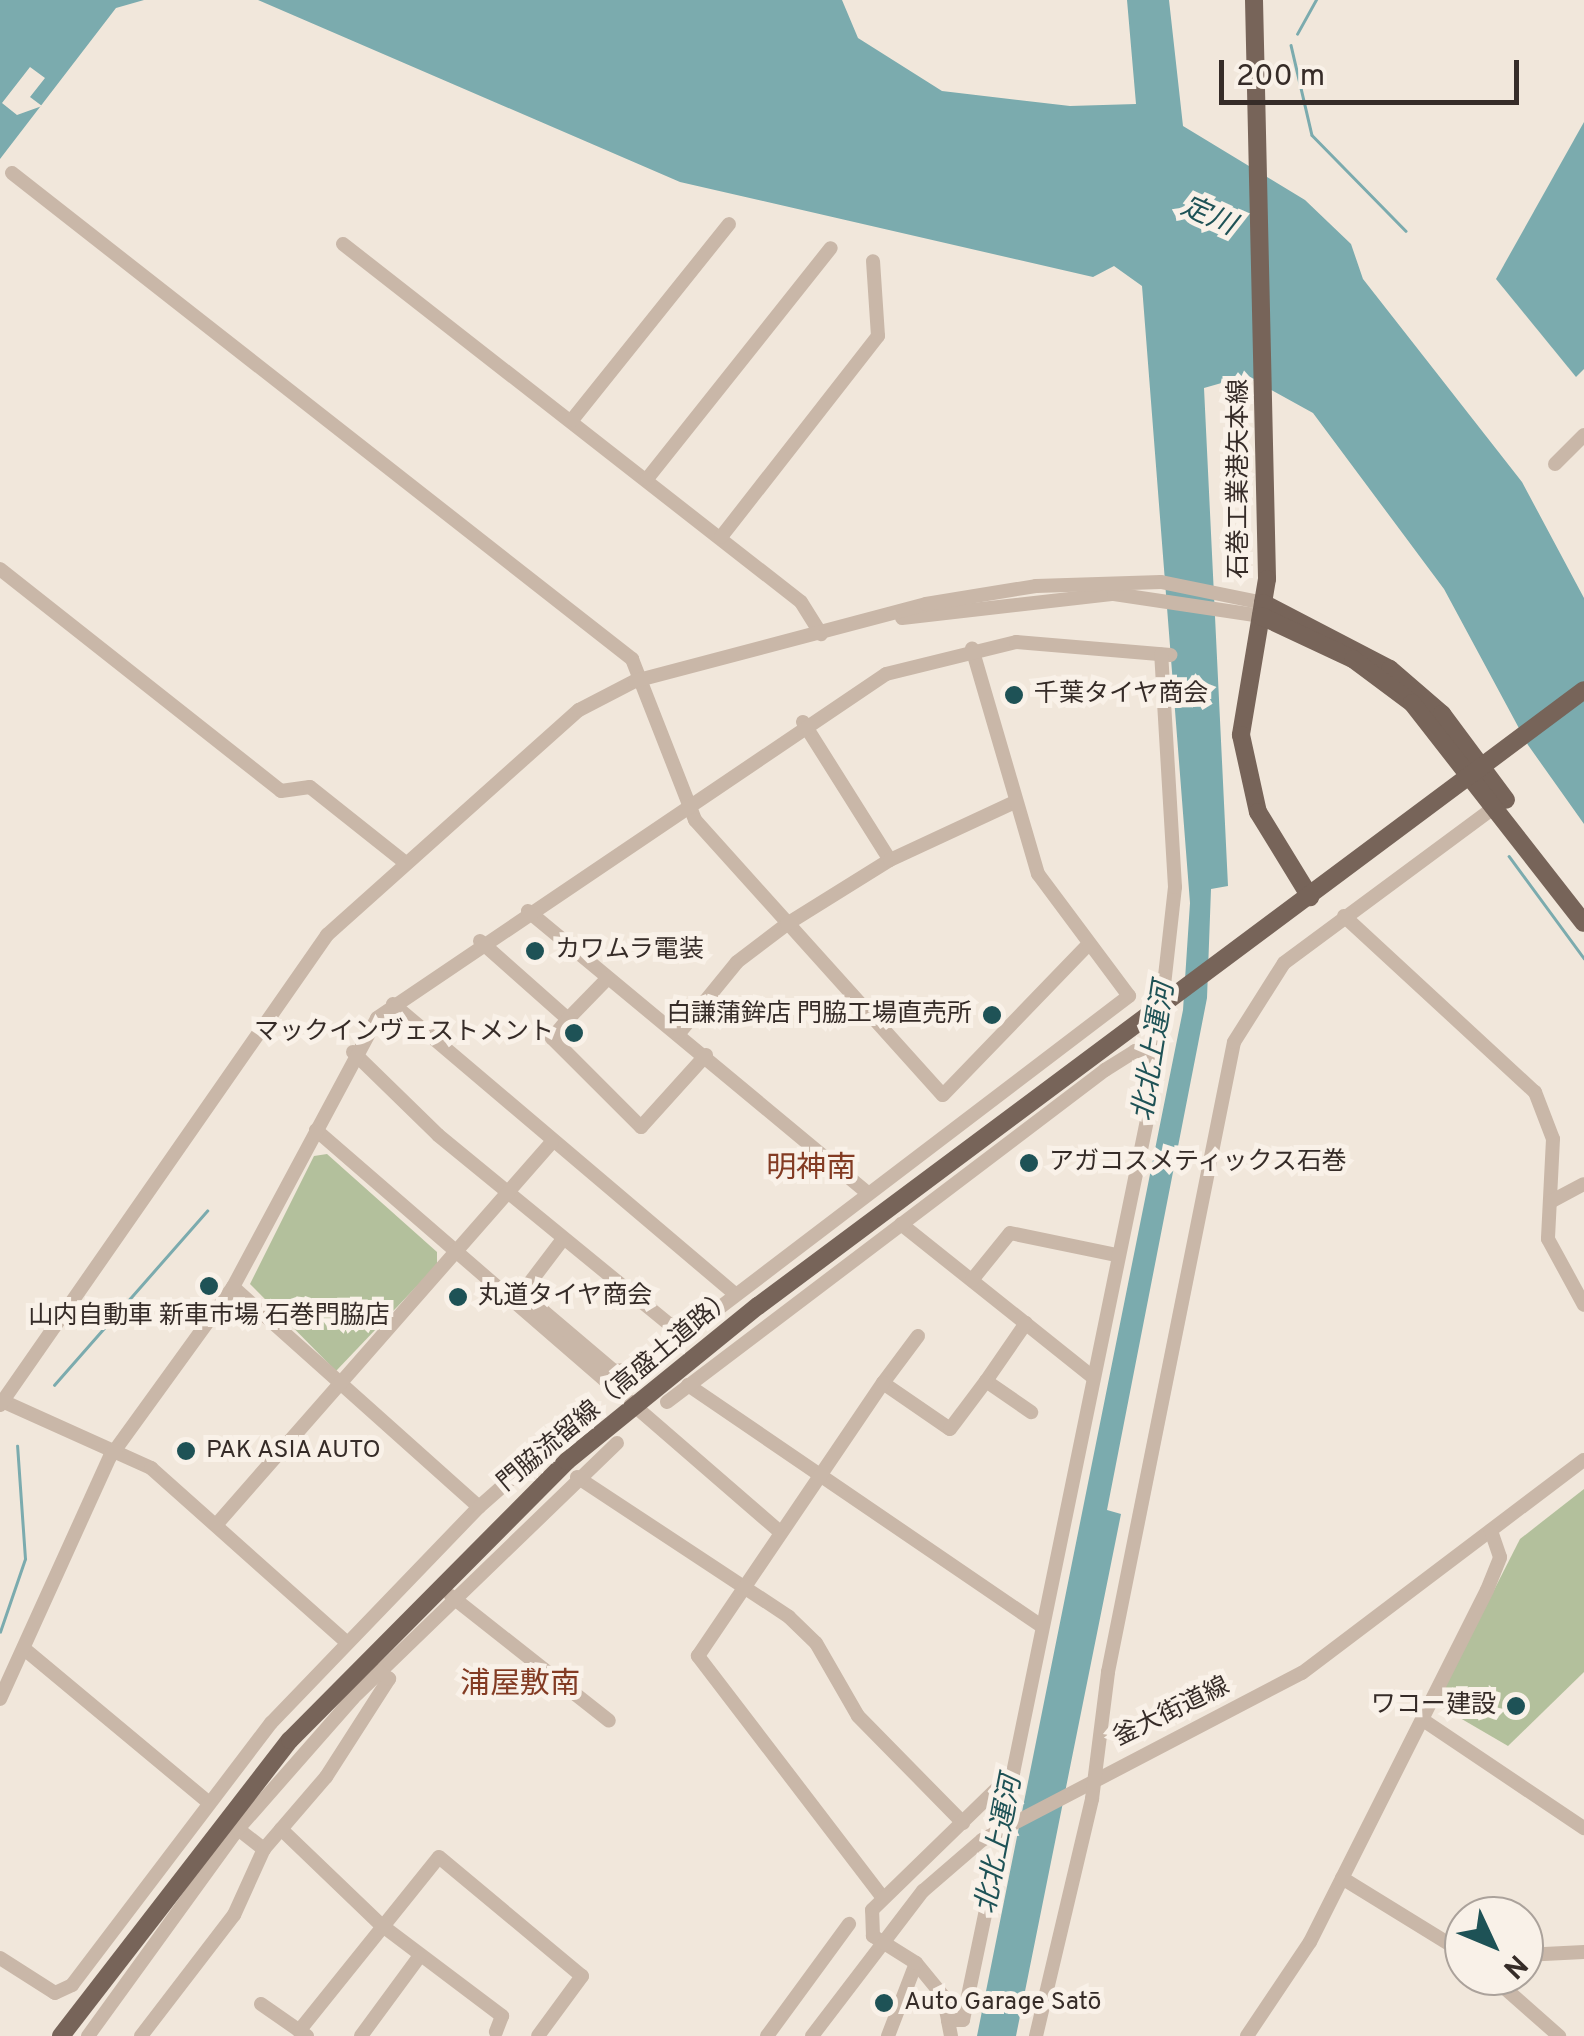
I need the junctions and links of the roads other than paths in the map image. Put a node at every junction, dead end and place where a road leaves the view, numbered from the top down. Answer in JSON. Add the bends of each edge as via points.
{"nodes":[{"id":1,"x":1254,"y":0,"type":"edge"},
{"id":2,"x":12,"y":173,"type":"dead end"},
{"id":3,"x":728,"y":224,"type":"dead end"},
{"id":4,"x":343,"y":244,"type":"dead end"},
{"id":5,"x":831,"y":248,"type":"dead end"},
{"id":6,"x":873,"y":261,"type":"dead end"},
{"id":7,"x":572,"y":420,"type":"junction"},
{"id":8,"x":1584,"y":435,"type":"edge"},
{"id":9,"x":1554,"y":464,"type":"dead end"},
{"id":10,"x":647,"y":479,"type":"junction"},
{"id":11,"x":721,"y":537,"type":"junction"},
{"id":12,"x":0,"y":569,"type":"edge"},
{"id":13,"x":1262,"y":610,"type":"junction"},
{"id":14,"x":821,"y":634,"type":"junction"},
{"id":15,"x":972,"y":648,"type":"junction"},
{"id":16,"x":635,"y":681,"type":"junction"},
{"id":17,"x":1584,"y":690,"type":"edge"},
{"id":18,"x":804,"y":722,"type":"junction"},
{"id":19,"x":1015,"y":802,"type":"junction"},
{"id":20,"x":686,"y":806,"type":"junction"},
{"id":21,"x":1496,"y":806,"type":"junction"},
{"id":22,"x":890,"y":860,"type":"junction"},
{"id":23,"x":403,"y":861,"type":"junction"},
{"id":24,"x":1310,"y":896,"type":"junction"},
{"id":25,"x":1584,"y":904,"type":"edge"},
{"id":26,"x":528,"y":912,"type":"junction"},
{"id":27,"x":1344,"y":916,"type":"junction"},
{"id":28,"x":787,"y":924,"type":"junction"},
{"id":29,"x":1584,"y":924,"type":"edge"},
{"id":30,"x":480,"y":942,"type":"junction"},
{"id":31,"x":1089,"y":944,"type":"junction"},
{"id":32,"x":608,"y":978,"type":"junction"},
{"id":33,"x":393,"y":1004,"type":"junction"},
{"id":34,"x":1156,"y":1010,"type":"junction"},
{"id":35,"x":568,"y":1019,"type":"junction"},
{"id":36,"x":680,"y":1032,"type":"junction"},
{"id":37,"x":353,"y":1052,"type":"junction"},
{"id":38,"x":1154,"y":1052,"type":"junction"},
{"id":39,"x":706,"y":1055,"type":"junction"},
{"id":40,"x":316,"y":1130,"type":"junction"},
{"id":41,"x":552,"y":1142,"type":"junction"},
{"id":42,"x":1584,"y":1184,"type":"edge"},
{"id":43,"x":506,"y":1192,"type":"junction"},
{"id":44,"x":868,"y":1193,"type":"junction"},
{"id":45,"x":1550,"y":1202,"type":"junction"},
{"id":46,"x":901,"y":1224,"type":"junction"},
{"id":47,"x":563,"y":1239,"type":"junction"},
{"id":48,"x":455,"y":1252,"type":"junction"},
{"id":49,"x":1116,"y":1256,"type":"junction"},
{"id":50,"x":972,"y":1280,"type":"junction"},
{"id":51,"x":233,"y":1287,"type":"junction"},
{"id":52,"x":734,"y":1294,"type":"junction"},
{"id":53,"x":1584,"y":1305,"type":"edge"},
{"id":54,"x":1026,"y":1324,"type":"junction"},
{"id":55,"x":681,"y":1334,"type":"junction"},
{"id":56,"x":918,"y":1336,"type":"dead end"},
{"id":57,"x":1092,"y":1378,"type":"junction"},
{"id":58,"x":986,"y":1381,"type":"junction"},
{"id":59,"x":341,"y":1383,"type":"junction"},
{"id":60,"x":883,"y":1384,"type":"junction"},
{"id":61,"x":688,"y":1385,"type":"junction"},
{"id":62,"x":667,"y":1402,"type":"dead end"},
{"id":63,"x":1,"y":1403,"type":"edge"},
{"id":64,"x":631,"y":1406,"type":"junction"},
{"id":65,"x":588,"y":1411,"type":"dead end"},
{"id":66,"x":1031,"y":1412,"type":"dead end"},
{"id":67,"x":617,"y":1443,"type":"dead end"},
{"id":68,"x":116,"y":1446,"type":"junction"},
{"id":69,"x":1584,"y":1460,"type":"edge"},
{"id":70,"x":820,"y":1472,"type":"junction"},
{"id":71,"x":578,"y":1477,"type":"junction"},
{"id":72,"x":479,"y":1508,"type":"junction"},
{"id":73,"x":216,"y":1524,"type":"junction"},
{"id":74,"x":1491,"y":1531,"type":"junction"},
{"id":75,"x":780,"y":1532,"type":"junction"},
{"id":76,"x":745,"y":1584,"type":"junction"},
{"id":77,"x":451,"y":1596,"type":"junction"},
{"id":78,"x":1040,"y":1626,"type":"junction"},
{"id":79,"x":346,"y":1642,"type":"junction"},
{"id":80,"x":28,"y":1652,"type":"junction"},
{"id":81,"x":379,"y":1670,"type":"junction"},
{"id":82,"x":0,"y":1698,"type":"edge"},
{"id":83,"x":609,"y":1720,"type":"dead end"},
{"id":84,"x":1423,"y":1720,"type":"junction"},
{"id":85,"x":1086,"y":1781,"type":"junction"},
{"id":86,"x":207,"y":1801,"type":"junction"},
{"id":87,"x":963,"y":1823,"type":"junction"},
{"id":88,"x":238,"y":1828,"type":"junction"},
{"id":89,"x":281,"y":1828,"type":"junction"},
{"id":90,"x":1584,"y":1828,"type":"edge"},
{"id":91,"x":264,"y":1849,"type":"junction"},
{"id":92,"x":995,"y":1867,"type":"dead end"},
{"id":93,"x":1342,"y":1878,"type":"junction"},
{"id":94,"x":883,"y":1898,"type":"junction"},
{"id":95,"x":380,"y":1924,"type":"junction"},
{"id":96,"x":850,"y":1924,"type":"dead end"},
{"id":97,"x":1444,"y":1941,"type":"edge"},
{"id":98,"x":881,"y":1942,"type":"junction"},
{"id":99,"x":1584,"y":1952,"type":"edge"},
{"id":100,"x":1544,"y":1955,"type":"edge"},
{"id":101,"x":419,"y":1957,"type":"junction"},
{"id":102,"x":0,"y":1958,"type":"edge"},
{"id":103,"x":916,"y":1963,"type":"junction"},
{"id":104,"x":1514,"y":1996,"type":"edge"},
{"id":105,"x":260,"y":2004,"type":"dead end"},
{"id":106,"x":948,"y":2020,"type":"junction"},
{"id":107,"x":496,"y":2032,"type":"dead end"},
{"id":108,"x":303,"y":2033,"type":"edge"},
{"id":109,"x":61,"y":2036,"type":"edge"},
{"id":110,"x":88,"y":2036,"type":"edge"},
{"id":111,"x":141,"y":2036,"type":"edge"},
{"id":112,"x":361,"y":2036,"type":"edge"},
{"id":113,"x":538,"y":2036,"type":"edge"},
{"id":114,"x":767,"y":2036,"type":"edge"},
{"id":115,"x":812,"y":2036,"type":"edge"},
{"id":116,"x":888,"y":2036,"type":"edge"},
{"id":117,"x":952,"y":2036,"type":"edge"},
{"id":118,"x":1036,"y":2036,"type":"edge"},
{"id":119,"x":1247,"y":2036,"type":"edge"},
{"id":120,"x":1559,"y":2036,"type":"edge"}],
"edges":[{"from":1,"to":13,"type":"main road","name":"石巻工業港矢本線","via":[[1265,395]]},
{"from":2,"to":16,"type":"street","via":[[632,659]]},
{"from":3,"to":7,"type":"street"},
{"from":4,"to":7,"type":"street"},
{"from":5,"to":10,"type":"street"},
{"from":6,"to":11,"type":"street","via":[[878,336]]},
{"from":7,"to":10,"type":"street"},
{"from":8,"to":9,"type":"street"},
{"from":10,"to":11,"type":"street"},
{"from":11,"to":14,"type":"street","via":[[817,616]]},
{"from":12,"to":23,"type":"street","via":[[281,791],[310,787]]},
{"from":13,"to":14,"type":"street","via":[[1161,590],[1036,586]]},
{"from":13,"to":21,"type":"main road","via":[[1384,680]]},
{"from":13,"to":24,"type":"main road","name":"石巻工業港矢本線","via":[[1242,707],[1244,762],[1272,841]]},
{"from":13,"to":25,"type":"main road","via":[[1353,644],[1424,697]]},
{"from":14,"to":16,"type":"street"},
{"from":15,"to":18,"type":"street","via":[[886,674]]},
{"from":15,"to":19,"type":"street"},
{"from":15,"to":34,"type":"street","via":[[1044,641],[1166,654],[1175,888]]},
{"from":16,"to":20,"type":"street"},
{"from":16,"to":23,"type":"street","via":[[550,729]]},
{"from":17,"to":24,"type":"main road"},
{"from":18,"to":20,"type":"street"},
{"from":18,"to":22,"type":"street"},
{"from":19,"to":22,"type":"street"},
{"from":19,"to":31,"type":"street","via":[[1038,874]]},
{"from":20,"to":26,"type":"street"},
{"from":20,"to":28,"type":"street"},
{"from":21,"to":27,"type":"street"},
{"from":21,"to":29,"type":"main road"},
{"from":22,"to":28,"type":"street"},
{"from":23,"to":63,"type":"street","via":[[298,970]]},
{"from":24,"to":34,"type":"main road","name":"門脇流留線（高盛土道路）"},
{"from":26,"to":30,"type":"street"},
{"from":26,"to":32,"type":"street"},
{"from":27,"to":45,"type":"street","via":[[1535,1092],[1553,1139]]},
{"from":27,"to":85,"type":"street","via":[[1284,963],[1234,1042]]},
{"from":28,"to":31,"type":"street","via":[[943,1096]]},
{"from":28,"to":36,"type":"street","via":[[737,962]]},
{"from":30,"to":33,"type":"street"},
{"from":30,"to":35,"type":"street"},
{"from":31,"to":44,"type":"street","via":[[1129,996]]},
{"from":32,"to":35,"type":"street"},
{"from":32,"to":36,"type":"street"},
{"from":33,"to":37,"type":"street"},
{"from":33,"to":41,"type":"street"},
{"from":34,"to":38,"type":"street"},
{"from":34,"to":64,"type":"main road","name":"門脇流留線（高盛土道路）"},
{"from":35,"to":39,"type":"street","via":[[552,1038],[641,1127]]},
{"from":36,"to":39,"type":"street"},
{"from":37,"to":40,"type":"street"},
{"from":37,"to":43,"type":"street"},
{"from":38,"to":46,"type":"street","via":[[1127,1054]]},
{"from":38,"to":49,"type":"street"},
{"from":39,"to":44,"type":"street"},
{"from":40,"to":48,"type":"street"},
{"from":40,"to":51,"type":"street"},
{"from":41,"to":43,"type":"street"},
{"from":41,"to":52,"type":"street"},
{"from":42,"to":45,"type":"street"},
{"from":43,"to":47,"type":"street"},
{"from":43,"to":48,"type":"street"},
{"from":44,"to":52,"type":"street"},
{"from":45,"to":53,"type":"street","via":[[1548,1240]]},
{"from":46,"to":50,"type":"street"},
{"from":46,"to":61,"type":"street"},
{"from":47,"to":55,"type":"street"},
{"from":47,"to":55,"type":"street","via":[[522,1292],[614,1371],[639,1369]]},
{"from":48,"to":59,"type":"street"},
{"from":48,"to":64,"type":"street"},
{"from":49,"to":50,"type":"street","via":[[1010,1232]]},
{"from":49,"to":57,"type":"street"},
{"from":50,"to":54,"type":"street"},
{"from":51,"to":59,"type":"street"},
{"from":51,"to":68,"type":"street"},
{"from":52,"to":55,"type":"street"},
{"from":54,"to":57,"type":"street"},
{"from":54,"to":58,"type":"street"},
{"from":56,"to":60,"type":"street"},
{"from":57,"to":78,"type":"street"},
{"from":58,"to":60,"type":"street","via":[[950,1429]]},
{"from":58,"to":66,"type":"street"},
{"from":59,"to":72,"type":"street"},
{"from":59,"to":73,"type":"street"},
{"from":60,"to":70,"type":"street"},
{"from":61,"to":62,"type":"street"},
{"from":61,"to":70,"type":"street"},
{"from":63,"to":68,"type":"street"},
{"from":64,"to":75,"type":"street"},
{"from":64,"to":109,"type":"main road","name":"門脇流留線（高盛土道路）","via":[[436,1584],[290,1740]]},
{"from":65,"to":72,"type":"street"},
{"from":67,"to":71,"type":"street"},
{"from":68,"to":73,"type":"street"},
{"from":68,"to":80,"type":"street"},
{"from":69,"to":74,"type":"street","name":"釜大街道線"},
{"from":70,"to":75,"type":"street"},
{"from":70,"to":78,"type":"street"},
{"from":71,"to":76,"type":"street"},
{"from":71,"to":77,"type":"street"},
{"from":72,"to":79,"type":"street"},
{"from":73,"to":79,"type":"street"},
{"from":74,"to":84,"type":"street","via":[[1499,1565]]},
{"from":74,"to":85,"type":"street","name":"釜大街道線","via":[[1302,1673]]},
{"from":75,"to":76,"type":"street"},
{"from":76,"to":87,"type":"street","via":[[816,1643],[858,1716]]},
{"from":76,"to":94,"type":"street","via":[[698,1656],[702,1669]]},
{"from":77,"to":81,"type":"street"},
{"from":77,"to":83,"type":"street"},
{"from":78,"to":87,"type":"street","via":[[1013,1773]]},
{"from":79,"to":86,"type":"street"},
{"from":80,"to":82,"type":"street"},
{"from":80,"to":86,"type":"street"},
{"from":81,"to":88,"type":"street"},
{"from":81,"to":89,"type":"street","via":[[389,1680]]},
{"from":84,"to":90,"type":"street"},
{"from":84,"to":93,"type":"street"},
{"from":85,"to":98,"type":"street","name":"釜大街道線","via":[[1010,1821],[933,1881]]},
{"from":85,"to":118,"type":"street"},
{"from":86,"to":102,"type":"street","via":[[62,1992]]},
{"from":87,"to":94,"type":"street"},
{"from":88,"to":91,"type":"street"},
{"from":88,"to":110,"type":"street"},
{"from":89,"to":91,"type":"street"},
{"from":89,"to":95,"type":"street"},
{"from":91,"to":111,"type":"street","via":[[234,1915]]},
{"from":92,"to":106,"type":"street","via":[[963,2020]]},
{"from":93,"to":97,"type":"street"},
{"from":93,"to":119,"type":"street"},
{"from":94,"to":98,"type":"street","via":[[869,1924]]},
{"from":95,"to":101,"type":"street"},
{"from":95,"to":108,"type":"street"},
{"from":95,"to":113,"type":"street","via":[[440,1857],[582,1976]]},
{"from":96,"to":114,"type":"street"},
{"from":98,"to":103,"type":"street"},
{"from":98,"to":115,"type":"street","name":"釜大街道線"},
{"from":99,"to":100,"type":"street"},
{"from":101,"to":107,"type":"street","via":[[502,2016]]},
{"from":101,"to":112,"type":"street"},
{"from":103,"to":106,"type":"street","via":[[943,1996]]},
{"from":103,"to":116,"type":"street"},
{"from":104,"to":120,"type":"street"},
{"from":105,"to":108,"type":"street"},
{"from":106,"to":117,"type":"street"}]}
